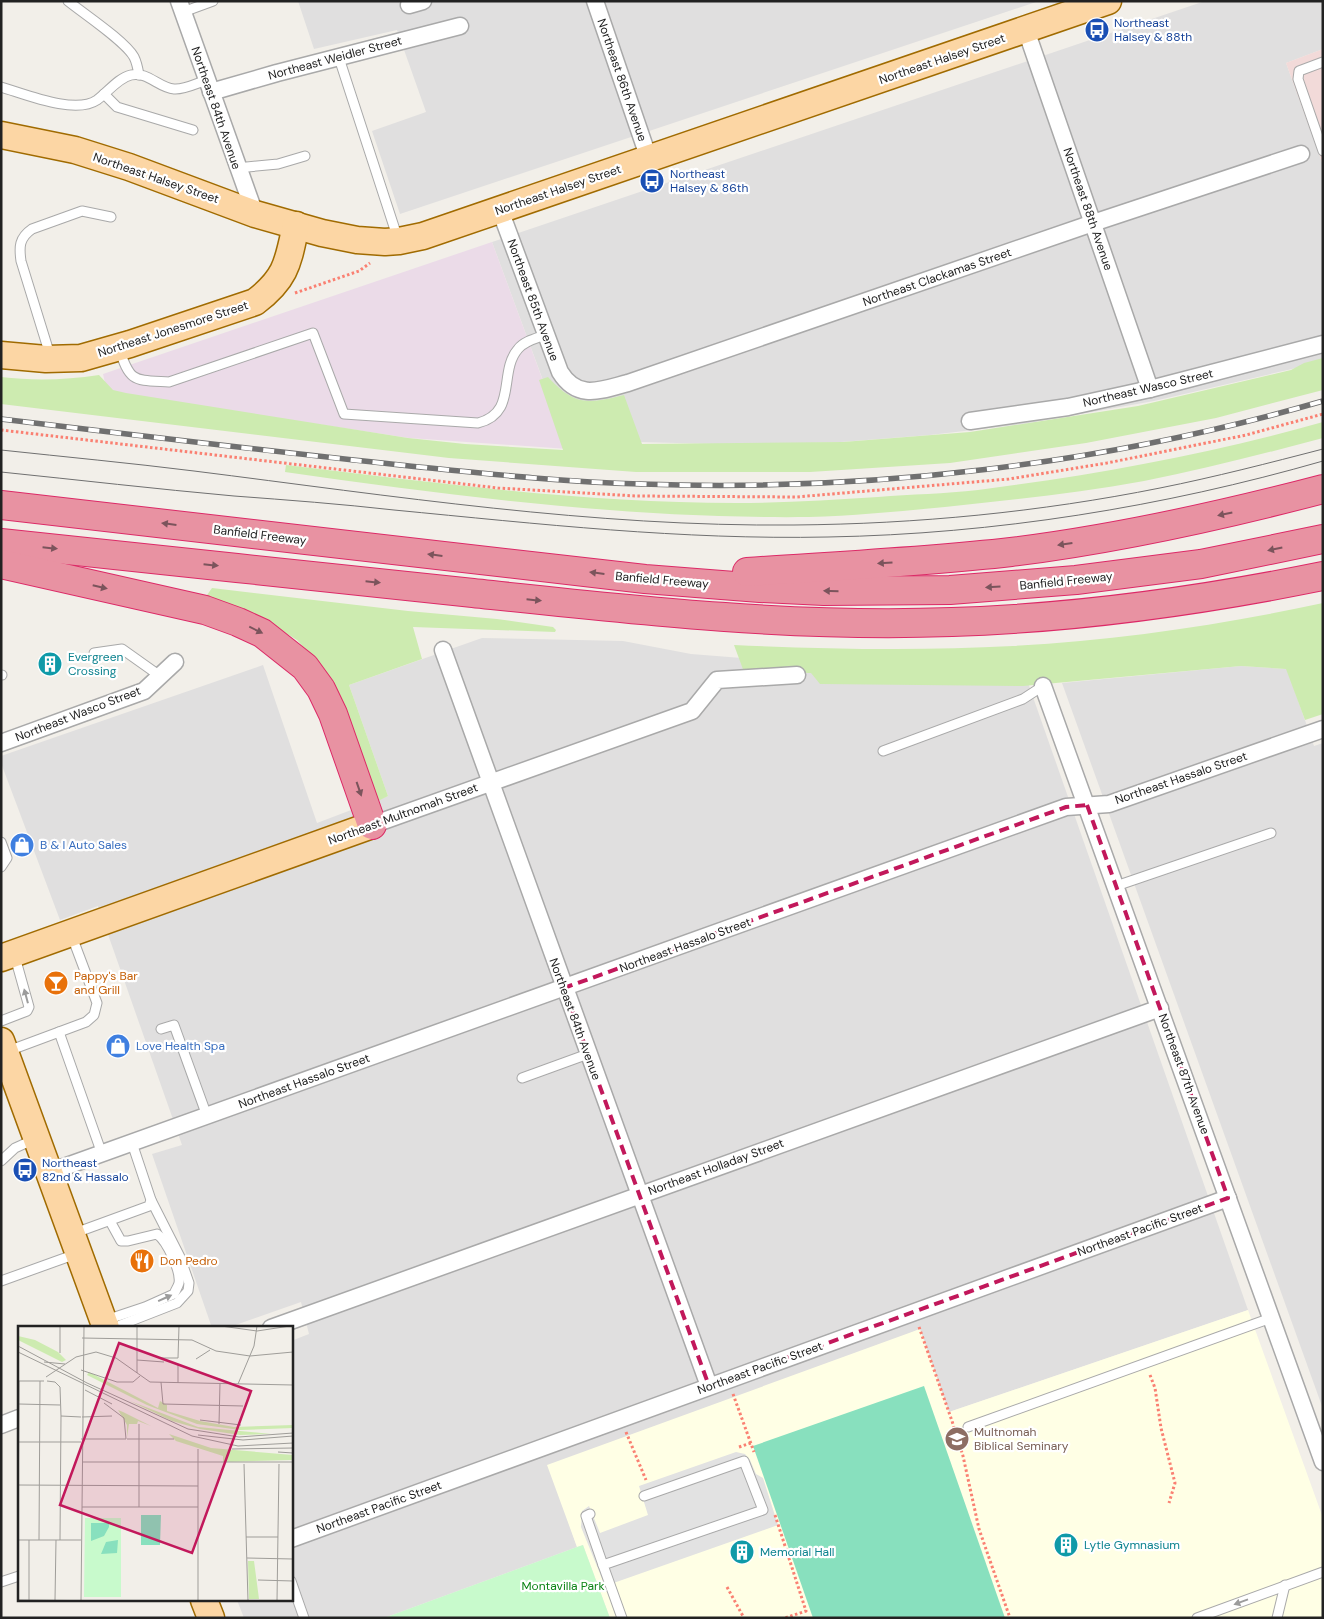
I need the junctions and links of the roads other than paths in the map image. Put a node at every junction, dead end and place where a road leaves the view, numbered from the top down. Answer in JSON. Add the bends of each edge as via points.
{"nodes":[{"id":1,"x":68,"y":1,"type":"edge"},
{"id":2,"x":213,"y":1,"type":"edge"},
{"id":3,"x":595,"y":1,"type":"edge"},
{"id":4,"x":1108,"y":1,"type":"edge"},
{"id":5,"x":181,"y":6,"type":"edge"},
{"id":6,"x":460,"y":26,"type":"dead end"},
{"id":7,"x":1026,"y":30,"type":"junction"},
{"id":8,"x":338,"y":58,"type":"junction"},
{"id":9,"x":1323,"y":62,"type":"edge"},
{"id":10,"x":139,"y":75,"type":"junction"},
{"id":11,"x":209,"y":86,"type":"junction"},
{"id":12,"x":1,"y":87,"type":"edge"},
{"id":13,"x":104,"y":94,"type":"junction"},
{"id":14,"x":193,"y":130,"type":"dead end"},
{"id":15,"x":1,"y":135,"type":"edge"},
{"id":16,"x":1323,"y":151,"type":"edge"},
{"id":17,"x":1301,"y":154,"type":"dead end"},
{"id":18,"x":305,"y":156,"type":"dead end"},
{"id":19,"x":649,"y":159,"type":"junction"},
{"id":20,"x":237,"y":168,"type":"junction"},
{"id":21,"x":500,"y":210,"type":"junction"},
{"id":22,"x":255,"y":214,"type":"junction"},
{"id":23,"x":112,"y":217,"type":"dead end"},
{"id":24,"x":1093,"y":223,"type":"junction"},
{"id":25,"x":296,"y":225,"type":"junction"},
{"id":26,"x":399,"y":241,"type":"junction"},
{"id":27,"x":546,"y":335,"type":"junction"},
{"id":28,"x":1323,"y":344,"type":"edge"},
{"id":29,"x":119,"y":348,"type":"junction"},
{"id":30,"x":1,"y":355,"type":"edge"},
{"id":31,"x":51,"y":359,"type":"junction"},
{"id":32,"x":573,"y":387,"type":"joint"},
{"id":33,"x":1150,"y":389,"type":"junction"},
{"id":34,"x":970,"y":421,"type":"dead end"},
{"id":35,"x":1323,"y":489,"type":"edge"},
{"id":36,"x":1,"y":505,"type":"edge"},
{"id":37,"x":1323,"y":539,"type":"edge"},
{"id":38,"x":1,"y":543,"type":"edge"},
{"id":39,"x":1,"y":564,"type":"edge"},
{"id":40,"x":1323,"y":576,"type":"edge"},
{"id":41,"x":645,"y":579,"type":"junction"},
{"id":42,"x":443,"y":650,"type":"dead end"},
{"id":43,"x":94,"y":653,"type":"dead end"},
{"id":44,"x":175,"y":662,"type":"dead end"},
{"id":45,"x":797,"y":675,"type":"dead end"},
{"id":46,"x":160,"y":676,"type":"junction"},
{"id":47,"x":1043,"y":686,"type":"joint"},
{"id":48,"x":1323,"y":729,"type":"edge"},
{"id":49,"x":1,"y":743,"type":"edge"},
{"id":50,"x":883,"y":750,"type":"dead end"},
{"id":51,"x":490,"y":782,"type":"junction"},
{"id":52,"x":1087,"y":806,"type":"junction"},
{"id":53,"x":372,"y":825,"type":"junction"},
{"id":54,"x":1270,"y":833,"type":"dead end"},
{"id":55,"x":1,"y":842,"type":"edge"},
{"id":56,"x":1,"y":867,"type":"edge"},
{"id":57,"x":1116,"y":886,"type":"junction"},
{"id":58,"x":71,"y":933,"type":"junction"},
{"id":59,"x":8,"y":956,"type":"edge"},
{"id":60,"x":564,"y":988,"type":"junction"},
{"id":61,"x":1160,"y":1008,"type":"junction"},
{"id":62,"x":1,"y":1021,"type":"edge"},
{"id":63,"x":161,"y":1029,"type":"dead end"},
{"id":64,"x":59,"y":1032,"type":"junction"},
{"id":65,"x":3,"y":1046,"type":"edge"},
{"id":66,"x":588,"y":1054,"type":"junction"},
{"id":67,"x":522,"y":1078,"type":"dead end"},
{"id":68,"x":207,"y":1116,"type":"junction"},
{"id":69,"x":37,"y":1138,"type":"junction"},
{"id":70,"x":132,"y":1143,"type":"junction"},
{"id":71,"x":102,"y":1154,"type":"junction"},
{"id":72,"x":3,"y":1156,"type":"edge"},
{"id":73,"x":50,"y":1172,"type":"junction"},
{"id":74,"x":639,"y":1195,"type":"junction"},
{"id":75,"x":1228,"y":1198,"type":"junction"},
{"id":76,"x":151,"y":1200,"type":"junction"},
{"id":77,"x":110,"y":1221,"type":"junction"},
{"id":78,"x":76,"y":1243,"type":"junction"},
{"id":79,"x":1,"y":1281,"type":"edge"},
{"id":80,"x":1271,"y":1318,"type":"junction"},
{"id":81,"x":107,"y":1326,"type":"edge"},
{"id":82,"x":277,"y":1326,"type":"edge"},
{"id":83,"x":709,"y":1386,"type":"junction"},
{"id":84,"x":18,"y":1418,"type":"edge"},
{"id":85,"x":1,"y":1424,"type":"edge"},
{"id":86,"x":968,"y":1427,"type":"dead end"},
{"id":87,"x":1323,"y":1462,"type":"edge"},
{"id":88,"x":644,"y":1496,"type":"dead end"},
{"id":89,"x":590,"y":1514,"type":"dead end"},
{"id":90,"x":292,"y":1539,"type":"edge"},
{"id":91,"x":603,"y":1565,"type":"junction"},
{"id":92,"x":1323,"y":1572,"type":"edge"},
{"id":93,"x":18,"y":1576,"type":"edge"},
{"id":94,"x":1,"y":1582,"type":"edge"},
{"id":95,"x":292,"y":1584,"type":"edge"},
{"id":96,"x":1284,"y":1585,"type":"junction"},
{"id":97,"x":205,"y":1602,"type":"edge"},
{"id":98,"x":211,"y":1618,"type":"edge"},
{"id":99,"x":304,"y":1618,"type":"edge"},
{"id":100,"x":622,"y":1618,"type":"edge"},
{"id":101,"x":1197,"y":1618,"type":"edge"},
{"id":102,"x":1277,"y":1618,"type":"edge"}],
"edges":[{"from":1,"to":10,"type":"lane","via":[[125,46],[138,66]]},
{"from":2,"to":5,"type":"lane"},
{"from":3,"to":19,"type":"street","name":"Northeast 86th Avenue"},
{"from":4,"to":7,"type":"main road","name":"Northeast Halsey Street"},
{"from":5,"to":11,"type":"street","name":"Northeast 84th Avenue"},
{"from":6,"to":8,"type":"street","name":"Northeast Weidler Street"},
{"from":7,"to":19,"type":"main road","name":"Northeast Halsey Street"},
{"from":7,"to":24,"type":"street","name":"Northeast 88th Avenue"},
{"from":8,"to":11,"type":"street","name":"Northeast Weidler Street"},
{"from":8,"to":26,"type":"lane"},
{"from":9,"to":16,"type":"lane","via":[[1299,71],[1298,79]]},
{"from":10,"to":11,"type":"lane","via":[[175,89]]},
{"from":10,"to":13,"type":"lane","via":[[132,74]]},
{"from":11,"to":20,"type":"street","name":"Northeast 84th Avenue"},
{"from":12,"to":13,"type":"lane","via":[[77,106],[95,101]]},
{"from":13,"to":14,"type":"lane","via":[[117,106]]},
{"from":15,"to":22,"type":"main road","name":"Northeast Halsey Street","via":[[75,150]]},
{"from":17,"to":24,"type":"street","name":"Northeast Clackamas Street"},
{"from":18,"to":20,"type":"lane","via":[[278,164]]},
{"from":19,"to":21,"type":"main road","name":"Northeast Halsey Street"},
{"from":20,"to":22,"type":"street","name":"Northeast 84th Avenue"},
{"from":21,"to":26,"type":"main road","name":"Northeast Halsey Street"},
{"from":21,"to":27,"type":"street","name":"Northeast 85th Avenue"},
{"from":22,"to":25,"type":"main road","name":"Northeast Halsey Street"},
{"from":23,"to":31,"type":"lane","via":[[82,211],[32,229],[20,240],[21,261]]},
{"from":24,"to":32,"type":"street","name":"Northeast Clackamas Street","via":[[628,383],[590,392]]},
{"from":24,"to":33,"type":"street","name":"Northeast 88th Avenue"},
{"from":25,"to":26,"type":"main road","name":"Northeast Halsey Street","via":[[357,240]]},
{"from":25,"to":29,"type":"main road","name":"Northeast Jonesmore Street","via":[[283,273],[272,288],[255,302]]},
{"from":27,"to":29,"type":"lane","via":[[517,349],[512,358],[504,401],[495,415],[478,423],[344,414],[313,333],[169,382],[132,377]]},
{"from":27,"to":32,"type":"street","name":"Northeast 85th Avenue","via":[[560,372]]},
{"from":28,"to":33,"type":"street","name":"Northeast Wasco Street"},
{"from":29,"to":31,"type":"main road","name":"Northeast Jonesmore Street","via":[[81,358]]},
{"from":30,"to":31,"type":"main road","name":"Northeast Jonesmore Street"},
{"from":33,"to":34,"type":"street","name":"Northeast Wasco Street","via":[[1068,407]]},
{"from":35,"to":41,"type":"highway","one_way":true,"via":[[1167,526],[1019,550],[921,561]]},
{"from":41,"to":36,"type":"highway","name":"Banfield Freeway","one_way":true},
{"from":37,"to":41,"type":"highway","name":"Banfield Freeway","one_way":true,"via":[[1140,573],[950,590],[824,591]]},
{"from":38,"to":40,"type":"highway","one_way":true,"via":[[643,611],[823,622],[949,622],[1076,615],[1205,598]]},
{"from":39,"to":53,"type":"highway","one_way":true,"via":[[205,610],[262,633],[282,647],[305,667],[321,689]]},
{"from":42,"to":51,"type":"street","name":"Northeast 84th Avenue"},
{"from":43,"to":46,"type":"lane","via":[[122,649]]},
{"from":44,"to":46,"type":"street","name":"Northeast Wasco Street"},
{"from":45,"to":51,"type":"street","name":"Northeast Multnomah Street","via":[[717,680],[692,711]]},
{"from":46,"to":49,"type":"street","name":"Northeast Wasco Street","via":[[144,691]]},
{"from":47,"to":50,"type":"lane","via":[[1023,699]]},
{"from":47,"to":52,"type":"street","name":"Northeast 87th Avenue"},
{"from":48,"to":52,"type":"street","name":"Northeast Hassalo Street","via":[[1109,804]]},
{"from":51,"to":53,"type":"street","name":"Northeast Multnomah Street"},
{"from":51,"to":60,"type":"street","name":"Northeast 84th Avenue"},
{"from":52,"to":57,"type":"street","name":"Northeast 87th Avenue"},
{"from":52,"to":60,"type":"street","name":"Northeast Hassalo Street","via":[[1066,807]]},
{"from":53,"to":58,"type":"main road","name":"Northeast Multnomah Street"},
{"from":54,"to":57,"type":"lane"},
{"from":55,"to":56,"type":"lane","via":[[7,858]]},
{"from":57,"to":61,"type":"street","name":"Northeast 87th Avenue"},
{"from":58,"to":59,"type":"main road","name":"Northeast Multnomah Street"},
{"from":58,"to":64,"type":"lane","via":[[97,1003],[94,1015],[86,1022]]},
{"from":62,"to":59,"type":"lane","one_way":true,"via":[[27,1011],[29,1007]]},
{"from":60,"to":66,"type":"street","name":"Northeast 84th Avenue"},
{"from":60,"to":68,"type":"street","name":"Northeast Hassalo Street"},
{"from":61,"to":74,"type":"street","name":"Northeast Holladay Street"},
{"from":61,"to":75,"type":"street","name":"Northeast 87th Avenue"},
{"from":63,"to":68,"type":"lane","via":[[174,1025]]},
{"from":64,"to":65,"type":"lane"},
{"from":64,"to":71,"type":"lane"},
{"from":65,"to":69,"type":"main road"},
{"from":66,"to":67,"type":"lane"},
{"from":66,"to":74,"type":"street","name":"Northeast 84th Avenue"},
{"from":68,"to":70,"type":"street","name":"Northeast Hassalo Street"},
{"from":69,"to":72,"type":"lane"},
{"from":69,"to":73,"type":"main road"},
{"from":70,"to":71,"type":"street","name":"Northeast Hassalo Street"},
{"from":70,"to":76,"type":"lane"},
{"from":71,"to":73,"type":"street","name":"Northeast Hassalo Street"},
{"from":73,"to":78,"type":"main road"},
{"from":74,"to":82,"type":"street","name":"Northeast Holladay Street"},
{"from":74,"to":83,"type":"street","name":"Northeast 84th Avenue"},
{"from":75,"to":80,"type":"street","name":"Northeast 87th Avenue"},
{"from":75,"to":83,"type":"street","name":"Northeast Pacific Street"},
{"from":76,"to":77,"type":"lane","via":[[149,1206]]},
{"from":76,"to":81,"type":"lane","via":[[180,1257],[189,1284],[188,1291],[177,1303]]},
{"from":77,"to":78,"type":"lane"},
{"from":81,"to":77,"type":"lane","one_way":true,"via":[[174,1294],[179,1283],[172,1256],[162,1238],[157,1234],[120,1240]]},
{"from":78,"to":79,"type":"lane"},
{"from":78,"to":81,"type":"main road"},
{"from":80,"to":86,"type":"lane"},
{"from":80,"to":87,"type":"street","name":"Northeast 87th Avenue"},
{"from":83,"to":90,"type":"street","name":"Northeast Pacific Street"},
{"from":84,"to":85,"type":"street"},
{"from":88,"to":91,"type":"lane","via":[[744,1461],[762,1510]]},
{"from":89,"to":91,"type":"lane","via":[[586,1516]]},
{"from":91,"to":100,"type":"lane"},
{"from":92,"to":96,"type":"lane"},
{"from":93,"to":94,"type":"lane"},
{"from":95,"to":99,"type":"lane"},
{"from":96,"to":101,"type":"lane","one_way":true},
{"from":96,"to":102,"type":"lane"},
{"from":97,"to":98,"type":"main road"}]}
